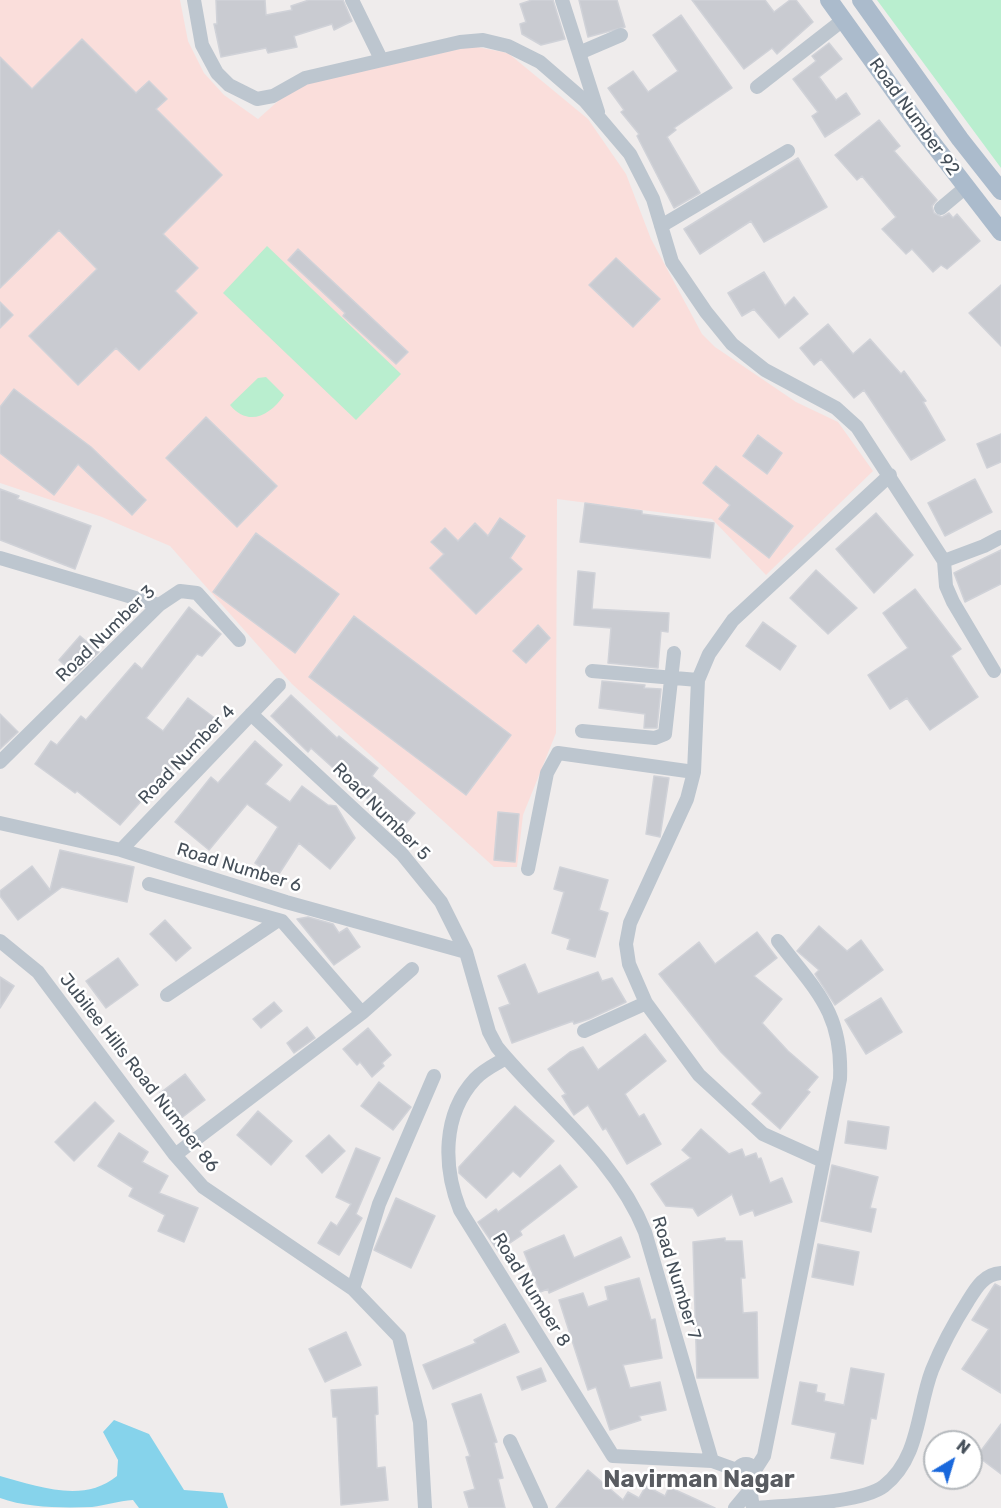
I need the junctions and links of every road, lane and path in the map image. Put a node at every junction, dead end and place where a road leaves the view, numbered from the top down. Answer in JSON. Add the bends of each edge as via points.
{"nodes":[{"id":1,"x":194,"y":0,"type":"edge"},
{"id":2,"x":352,"y":0,"type":"edge"},
{"id":3,"x":562,"y":0,"type":"edge"},
{"id":4,"x":829,"y":0,"type":"edge"},
{"id":5,"x":861,"y":0,"type":"edge"},
{"id":6,"x":843,"y":20,"type":"junction"},
{"id":7,"x":621,"y":35,"type":"dead end"},
{"id":8,"x":579,"y":53,"type":"junction"},
{"id":9,"x":381,"y":59,"type":"junction"},
{"id":10,"x":757,"y":87,"type":"dead end"},
{"id":11,"x":600,"y":118,"type":"junction"},
{"id":12,"x":963,"y":143,"type":"junction"},
{"id":13,"x":788,"y":152,"type":"dead end"},
{"id":14,"x":945,"y":160,"type":"junction"},
{"id":15,"x":966,"y":187,"type":"junction"},
{"id":16,"x":1001,"y":191,"type":"edge"},
{"id":17,"x":941,"y":208,"type":"dead end"},
{"id":18,"x":661,"y":226,"type":"junction"},
{"id":19,"x":1001,"y":232,"type":"edge"},
{"id":20,"x":890,"y":475,"type":"junction"},
{"id":21,"x":1001,"y":537,"type":"edge"},
{"id":22,"x":0,"y":558,"type":"edge"},
{"id":23,"x":944,"y":561,"type":"junction"},
{"id":24,"x":159,"y":605,"type":"junction"},
{"id":25,"x":239,"y":640,"type":"dead end"},
{"id":26,"x":674,"y":653,"type":"dead end"},
{"id":27,"x":592,"y":671,"type":"dead end"},
{"id":28,"x":994,"y":671,"type":"dead end"},
{"id":29,"x":672,"y":678,"type":"junction"},
{"id":30,"x":698,"y":680,"type":"junction"},
{"id":31,"x":279,"y":685,"type":"dead end"},
{"id":32,"x":251,"y":714,"type":"junction"},
{"id":33,"x":582,"y":731,"type":"dead end"},
{"id":34,"x":599,"y":733,"type":"junction"},
{"id":35,"x":596,"y":758,"type":"junction"},
{"id":36,"x":0,"y":762,"type":"edge"},
{"id":37,"x":694,"y":772,"type":"junction"},
{"id":38,"x":0,"y":822,"type":"edge"},
{"id":39,"x":121,"y":850,"type":"junction"},
{"id":40,"x":528,"y":869,"type":"dead end"},
{"id":41,"x":149,"y":884,"type":"dead end"},
{"id":42,"x":277,"y":921,"type":"junction"},
{"id":43,"x":0,"y":941,"type":"edge"},
{"id":44,"x":778,"y":941,"type":"dead end"},
{"id":45,"x":466,"y":952,"type":"junction"},
{"id":46,"x":412,"y":969,"type":"dead end"},
{"id":47,"x":167,"y":995,"type":"dead end"},
{"id":48,"x":646,"y":1003,"type":"junction"},
{"id":49,"x":362,"y":1013,"type":"junction"},
{"id":50,"x":584,"y":1031,"type":"dead end"},
{"id":51,"x":506,"y":1058,"type":"junction"},
{"id":52,"x":434,"y":1076,"type":"dead end"},
{"id":53,"x":175,"y":1155,"type":"junction"},
{"id":54,"x":823,"y":1161,"type":"junction"},
{"id":55,"x":1001,"y":1273,"type":"edge"},
{"id":56,"x":353,"y":1289,"type":"junction"},
{"id":57,"x":510,"y":1442,"type":"dead end"},
{"id":58,"x":712,"y":1461,"type":"junction"},
{"id":59,"x":751,"y":1480,"type":"junction"},
{"id":60,"x":425,"y":1508,"type":"edge"},
{"id":61,"x":541,"y":1508,"type":"edge"},
{"id":62,"x":735,"y":1508,"type":"edge"},
{"id":63,"x":753,"y":1508,"type":"edge"},
{"id":64,"x":758,"y":1508,"type":"edge"}],
"edges":[{"from":1,"to":9,"type":"street","via":[[202,45],[217,73],[229,85],[257,99],[273,96],[305,78]]},
{"from":2,"to":9,"type":"street"},
{"from":3,"to":8,"type":"street"},
{"from":4,"to":6,"type":"main road","name":"Road Number 92"},
{"from":5,"to":12,"type":"main road","name":"Road Number 92"},
{"from":6,"to":10,"type":"street"},
{"from":6,"to":14,"type":"main road","name":"Road Number 92"},
{"from":7,"to":8,"type":"street"},
{"from":8,"to":11,"type":"street"},
{"from":9,"to":11,"type":"street","via":[[460,42],[483,40],[508,46],[540,62]]},
{"from":11,"to":18,"type":"street","via":[[639,169]]},
{"from":12,"to":14,"type":"main road"},
{"from":12,"to":16,"type":"main road","name":"Road Number 92"},
{"from":13,"to":18,"type":"street"},
{"from":14,"to":15,"type":"main road","name":"Road Number 92"},
{"from":15,"to":17,"type":"street"},
{"from":15,"to":19,"type":"main road","name":"Road Number 92"},
{"from":18,"to":20,"type":"street","via":[[672,262],[732,344],[765,370],[836,408],[857,428]]},
{"from":20,"to":23,"type":"street"},
{"from":20,"to":30,"type":"street","via":[[733,620],[709,654]]},
{"from":21,"to":23,"type":"street"},
{"from":22,"to":24,"type":"street"},
{"from":23,"to":28,"type":"street","via":[[946,586],[953,602]]},
{"from":24,"to":25,"type":"street","name":"Road Number 3","via":[[180,591],[197,593]]},
{"from":24,"to":36,"type":"street","name":"Road Number 3"},
{"from":26,"to":29,"type":"street"},
{"from":27,"to":29,"type":"street"},
{"from":29,"to":30,"type":"street"},
{"from":29,"to":34,"type":"street","via":[[668,726],[662,736]]},
{"from":30,"to":37,"type":"street"},
{"from":31,"to":32,"type":"street","name":"Road Number 4"},
{"from":32,"to":39,"type":"street","name":"Road Number 4"},
{"from":32,"to":45,"type":"street","name":"Road Number 5","via":[[402,854],[441,902]]},
{"from":33,"to":34,"type":"street"},
{"from":34,"to":35,"type":"street"},
{"from":35,"to":37,"type":"street"},
{"from":35,"to":40,"type":"street","via":[[558,753],[547,773]]},
{"from":37,"to":48,"type":"street","via":[[680,816],[630,923],[628,964]]},
{"from":38,"to":39,"type":"street","name":"Road Number 6"},
{"from":39,"to":45,"type":"street","name":"Road Number 6","via":[[286,902]]},
{"from":41,"to":42,"type":"street"},
{"from":42,"to":47,"type":"street"},
{"from":42,"to":49,"type":"street","via":[[286,925]]},
{"from":43,"to":53,"type":"street","name":"Jubilee Hills Road Number 86","via":[[38,972]]},
{"from":44,"to":54,"type":"street","via":[[827,1006],[838,1031],[840,1078]]},
{"from":45,"to":51,"type":"street","name":"Road Number 7","via":[[489,1032]]},
{"from":46,"to":49,"type":"street"},
{"from":48,"to":50,"type":"street"},
{"from":48,"to":54,"type":"street","via":[[699,1075],[763,1134]]},
{"from":49,"to":53,"type":"street"},
{"from":51,"to":58,"type":"street","name":"Road Number 7","via":[[600,1158],[634,1205]]},
{"from":51,"to":58,"type":"street","name":"Road Number 8","via":[[476,1076],[460,1097],[453,1120],[447,1158],[452,1191],[460,1210],[614,1456]]},
{"from":52,"to":56,"type":"street","via":[[379,1204]]},
{"from":53,"to":56,"type":"street","name":"Jubilee Hills Road Number 86","via":[[203,1187]]},
{"from":54,"to":59,"type":"street","via":[[764,1456]]},
{"from":55,"to":64,"type":"street","via":[[980,1283],[951,1326],[932,1371],[910,1452],[883,1486],[859,1496]]},
{"from":56,"to":60,"type":"street","name":"Jubilee Hills Road Number 86","via":[[399,1337],[420,1422]]},
{"from":57,"to":61,"type":"street"},
{"from":58,"to":59,"type":"street","via":[[737,1470],[741,1480]]},
{"from":59,"to":62,"type":"street"},
{"from":59,"to":63,"type":"street"}]}
